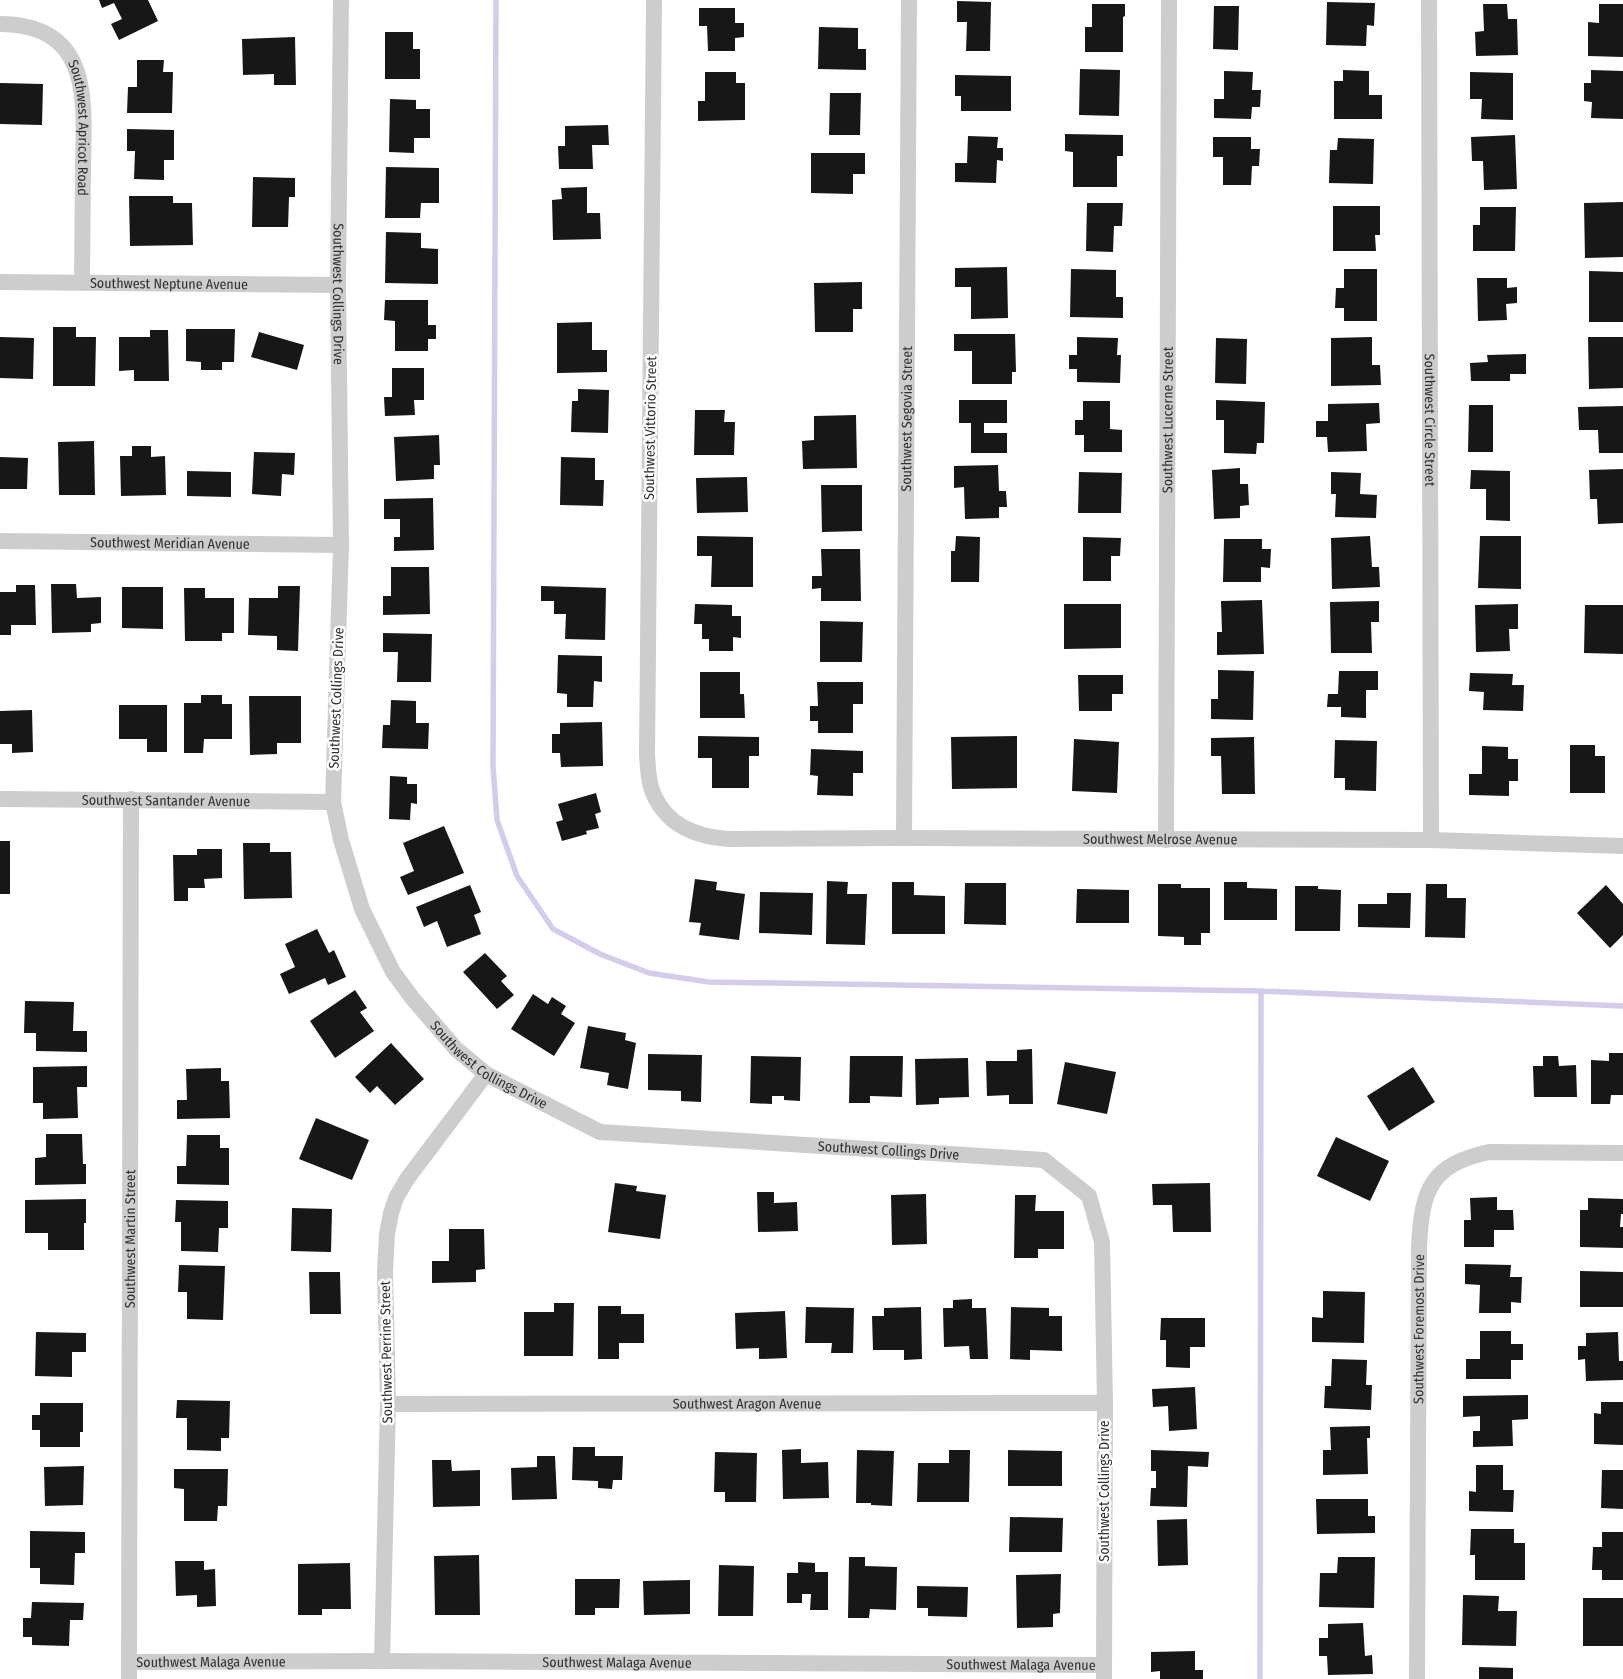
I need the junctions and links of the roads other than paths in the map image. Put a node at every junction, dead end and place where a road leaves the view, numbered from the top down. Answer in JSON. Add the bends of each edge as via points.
{"nodes":[{"id":1,"x":340,"y":0,"type":"edge"},
{"id":2,"x":654,"y":0,"type":"edge"},
{"id":3,"x":909,"y":0,"type":"edge"},
{"id":4,"x":1169,"y":0,"type":"edge"},
{"id":5,"x":1429,"y":0,"type":"edge"},
{"id":6,"x":0,"y":24,"type":"edge"},
{"id":7,"x":0,"y":282,"type":"edge"},
{"id":8,"x":82,"y":283,"type":"junction"},
{"id":9,"x":338,"y":285,"type":"junction"},
{"id":10,"x":0,"y":541,"type":"edge"},
{"id":11,"x":340,"y":545,"type":"junction"},
{"id":12,"x":0,"y":799,"type":"edge"},
{"id":13,"x":131,"y":799,"type":"junction"},
{"id":14,"x":333,"y":802,"type":"junction"},
{"id":15,"x":696,"y":834,"type":"joint"},
{"id":16,"x":904,"y":838,"type":"junction"},
{"id":17,"x":1166,"y":840,"type":"junction"},
{"id":18,"x":1431,"y":840,"type":"junction"},
{"id":19,"x":1623,"y":846,"type":"edge"},
{"id":20,"x":486,"y":1074,"type":"junction"},
{"id":21,"x":1623,"y":1153,"type":"edge"},
{"id":22,"x":1105,"y":1403,"type":"junction"},
{"id":23,"x":388,"y":1404,"type":"junction"},
{"id":24,"x":382,"y":1661,"type":"junction"},
{"id":25,"x":129,"y":1662,"type":"junction"},
{"id":26,"x":1104,"y":1672,"type":"edge"},
{"id":27,"x":129,"y":1679,"type":"edge"},
{"id":28,"x":1417,"y":1679,"type":"edge"}],
"edges":[{"from":1,"to":9,"type":"street","name":"Southwest Collings Drive"},
{"from":2,"to":15,"type":"street","name":"Southwest Vittorio Street","via":[[647,755],[652,793],[672,821]]},
{"from":3,"to":16,"type":"street","name":"Southwest Segovia Street"},
{"from":4,"to":17,"type":"street","name":"Southwest Lucerne Street"},
{"from":5,"to":18,"type":"street","name":"Southwest Circle Street"},
{"from":6,"to":8,"type":"street","name":"Southwest Apricot Road","via":[[43,32],[57,41],[67,52],[81,82],[84,117]]},
{"from":7,"to":8,"type":"street","name":"Southwest Neptune Avenue"},
{"from":8,"to":9,"type":"street","name":"Southwest Neptune Avenue"},
{"from":9,"to":11,"type":"street","name":"Southwest Collings Drive"},
{"from":10,"to":11,"type":"street","name":"Southwest Meridian Avenue"},
{"from":11,"to":14,"type":"street","name":"Southwest Collings Drive"},
{"from":12,"to":13,"type":"street","name":"Southwest Santander Avenue"},
{"from":13,"to":14,"type":"street","name":"Southwest Santander Avenue"},
{"from":13,"to":25,"type":"street","name":"Southwest Martin Street"},
{"from":14,"to":20,"type":"street","name":"Southwest Collings Drive","via":[[362,909],[394,972],[439,1032]]},
{"from":15,"to":16,"type":"street","name":"Southwest Melrose Avenue","via":[[729,839]]},
{"from":16,"to":17,"type":"street","name":"Southwest Melrose Avenue"},
{"from":17,"to":18,"type":"street","name":"Southwest Melrose Avenue"},
{"from":18,"to":19,"type":"street","name":"Southwest Melrose Avenue"},
{"from":20,"to":22,"type":"street","name":"Southwest Collings Drive","via":[[600,1132],[1044,1160],[1089,1196],[1102,1242]]},
{"from":20,"to":23,"type":"street","name":"Southwest Perrine Street","via":[[407,1179],[391,1213],[385,1271]]},
{"from":21,"to":28,"type":"street","name":"Southwest Foremost Drive","via":[[1489,1152],[1472,1156],[1453,1163],[1438,1175],[1423,1202],[1419,1246]]},
{"from":22,"to":23,"type":"street","name":"Southwest Aragon Avenue"},
{"from":22,"to":26,"type":"street","name":"Southwest Collings Drive"},
{"from":23,"to":24,"type":"street","name":"Southwest Perrine Street"},
{"from":24,"to":25,"type":"street","name":"Southwest Malaga Avenue"},
{"from":24,"to":26,"type":"street","name":"Southwest Malaga Avenue"},
{"from":25,"to":27,"type":"street","name":"Southwest Martin Street"}]}
